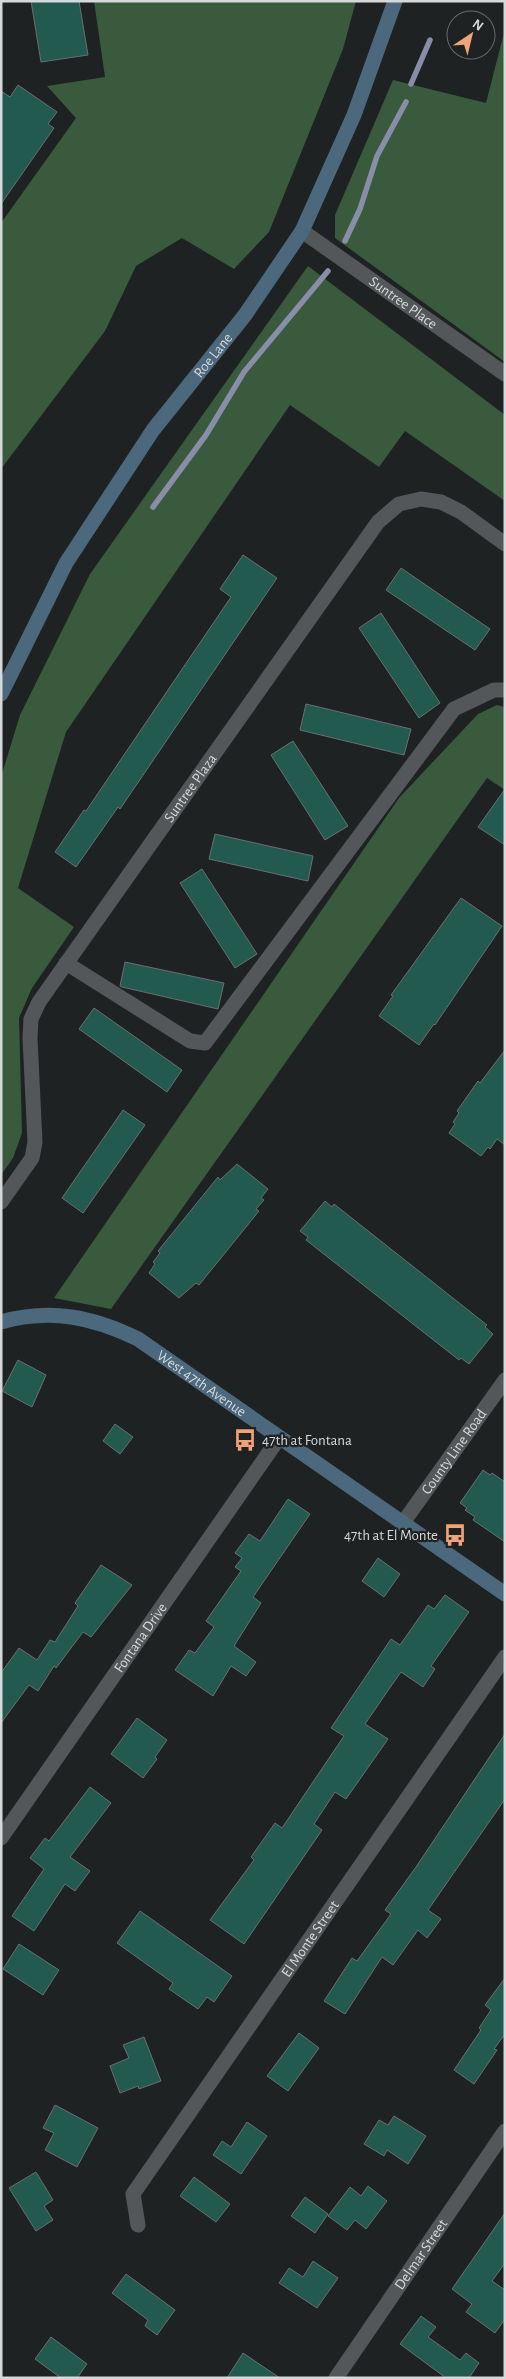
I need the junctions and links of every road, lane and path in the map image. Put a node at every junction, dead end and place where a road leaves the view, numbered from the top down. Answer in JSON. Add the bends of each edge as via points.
{"nodes":[{"id":1,"x":395,"y":1,"type":"edge"},
{"id":2,"x":302,"y":231,"type":"junction"},
{"id":3,"x":505,"y":374,"type":"edge"},
{"id":4,"x":505,"y":544,"type":"edge"},
{"id":5,"x":505,"y":690,"type":"edge"},
{"id":6,"x":1,"y":694,"type":"edge"},
{"id":7,"x":66,"y":963,"type":"junction"},
{"id":8,"x":1,"y":1202,"type":"edge"},
{"id":9,"x":1,"y":1322,"type":"edge"},
{"id":10,"x":505,"y":1380,"type":"edge"},
{"id":11,"x":279,"y":1438,"type":"junction"},
{"id":12,"x":402,"y":1524,"type":"junction"},
{"id":13,"x":505,"y":1594,"type":"edge"},
{"id":14,"x":505,"y":1657,"type":"edge"},
{"id":15,"x":1,"y":1838,"type":"edge"},
{"id":16,"x":505,"y":2131,"type":"edge"},
{"id":17,"x":138,"y":2225,"type":"dead end"},
{"id":18,"x":341,"y":2376,"type":"edge"}],
"edges":[{"from":1,"to":2,"type":"street","name":"Roe Lane","via":[[354,115]]},
{"from":2,"to":3,"type":"street","name":"Suntree Place"},
{"from":2,"to":6,"type":"street","name":"Roe Lane","via":[[245,315],[153,430],[66,563]]},
{"from":4,"to":7,"type":"street","name":"Suntree Plaza","via":[[461,512],[441,502],[421,500],[399,504],[378,522]]},
{"from":5,"to":7,"type":"street","via":[[494,690],[454,709],[205,1043],[190,1041]]},
{"from":7,"to":8,"type":"street","name":"Suntree Plaza","via":[[31,1019],[35,1142],[32,1158]]},
{"from":9,"to":11,"type":"street","name":"West 47th Avenue","via":[[53,1315],[110,1325],[138,1339]]},
{"from":10,"to":12,"type":"street","name":"County Line Road"},
{"from":11,"to":12,"type":"street","name":"West 47th Avenue"},
{"from":11,"to":15,"type":"street","name":"Fontana Drive"},
{"from":12,"to":13,"type":"street","name":"West 47th Avenue"},
{"from":14,"to":17,"type":"street","name":"El Monte Street","via":[[133,2194]]},
{"from":16,"to":18,"type":"street","name":"Delmar Street"}]}
